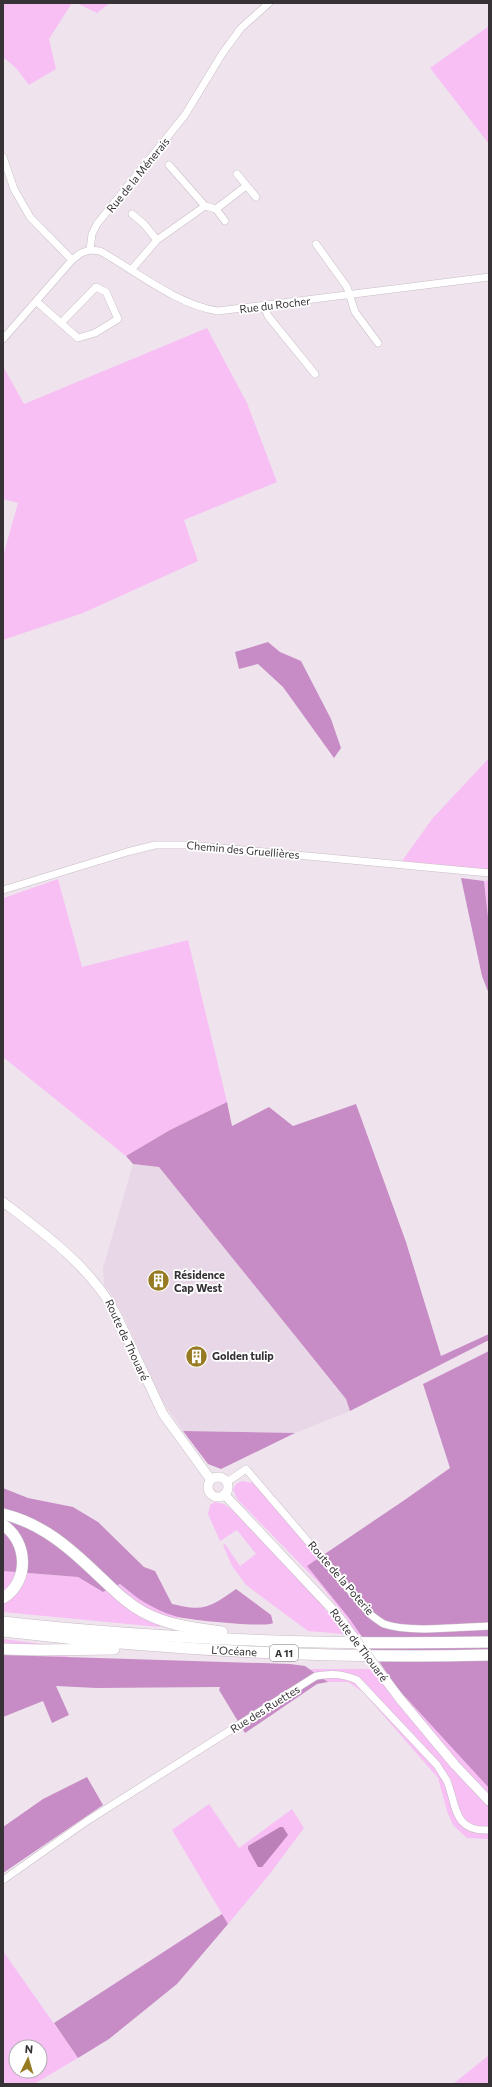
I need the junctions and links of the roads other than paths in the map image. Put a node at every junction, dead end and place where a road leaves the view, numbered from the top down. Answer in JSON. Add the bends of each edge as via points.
{"nodes":[{"id":1,"x":269,"y":3,"type":"edge"},
{"id":2,"x":3,"y":156,"type":"edge"},
{"id":3,"x":170,"y":165,"type":"dead end"},
{"id":4,"x":237,"y":174,"type":"dead end"},
{"id":5,"x":246,"y":186,"type":"junction"},
{"id":6,"x":256,"y":197,"type":"dead end"},
{"id":7,"x":205,"y":206,"type":"junction"},
{"id":8,"x":216,"y":209,"type":"junction"},
{"id":9,"x":132,"y":214,"type":"dead end"},
{"id":10,"x":225,"y":221,"type":"dead end"},
{"id":11,"x":157,"y":240,"type":"junction"},
{"id":12,"x":316,"y":244,"type":"dead end"},
{"id":13,"x":90,"y":250,"type":"junction"},
{"id":14,"x":72,"y":260,"type":"junction"},
{"id":15,"x":132,"y":269,"type":"junction"},
{"id":16,"x":489,"y":277,"type":"edge"},
{"id":17,"x":350,"y":295,"type":"junction"},
{"id":18,"x":37,"y":302,"type":"junction"},
{"id":19,"x":264,"y":306,"type":"junction"},
{"id":20,"x":61,"y":323,"type":"junction"},
{"id":21,"x":3,"y":339,"type":"edge"},
{"id":22,"x":378,"y":343,"type":"dead end"},
{"id":23,"x":315,"y":374,"type":"dead end"},
{"id":24,"x":489,"y":873,"type":"edge"},
{"id":25,"x":3,"y":890,"type":"edge"},
{"id":26,"x":3,"y":1202,"type":"edge"},
{"id":27,"x":212,"y":1480,"type":"junction"},
{"id":28,"x":227,"y":1482,"type":"junction"},
{"id":29,"x":224,"y":1494,"type":"junction"},
{"id":30,"x":3,"y":1509,"type":"edge"},
{"id":31,"x":3,"y":1514,"type":"edge"},
{"id":32,"x":3,"y":1525,"type":"edge"},
{"id":33,"x":54,"y":1537,"type":"junction"},
{"id":34,"x":3,"y":1598,"type":"edge"},
{"id":35,"x":3,"y":1622,"type":"edge"},
{"id":36,"x":489,"y":1626,"type":"edge"},
{"id":37,"x":3,"y":1631,"type":"edge"},
{"id":38,"x":251,"y":1639,"type":"junction"},
{"id":39,"x":489,"y":1642,"type":"edge"},
{"id":40,"x":140,"y":1645,"type":"junction"},
{"id":41,"x":3,"y":1649,"type":"edge"},
{"id":42,"x":489,"y":1655,"type":"edge"},
{"id":43,"x":489,"y":1801,"type":"edge"},
{"id":44,"x":489,"y":1830,"type":"edge"},
{"id":45,"x":3,"y":1880,"type":"edge"}],
"edges":[{"from":1,"to":13,"type":"street","name":"Rue de la Ménerais","via":[[241,28],[185,115],[97,224],[90,241]]},
{"from":2,"to":14,"type":"street","via":[[14,189],[30,218]]},
{"from":3,"to":7,"type":"street"},
{"from":4,"to":5,"type":"street"},
{"from":5,"to":6,"type":"street"},
{"from":5,"to":8,"type":"street"},
{"from":7,"to":8,"type":"street"},
{"from":7,"to":11,"type":"street"},
{"from":8,"to":10,"type":"street"},
{"from":9,"to":11,"type":"street"},
{"from":11,"to":15,"type":"street"},
{"from":12,"to":17,"type":"street"},
{"from":13,"to":14,"type":"street"},
{"from":13,"to":15,"type":"street","name":"Rue du Rocher","via":[[100,251]]},
{"from":14,"to":18,"type":"street"},
{"from":15,"to":19,"type":"street","name":"Rue du Rocher","via":[[180,299],[207,309],[227,311]]},
{"from":16,"to":17,"type":"street","name":"Rue du Rocher"},
{"from":17,"to":19,"type":"street","name":"Rue du Rocher"},
{"from":17,"to":22,"type":"street","via":[[355,312]]},
{"from":18,"to":20,"type":"street"},
{"from":18,"to":21,"type":"street"},
{"from":19,"to":23,"type":"street","via":[[268,316]]},
{"from":20,"to":20,"type":"street","via":[[78,338],[118,319],[106,292],[96,287]]},
{"from":24,"to":25,"type":"street","name":"Chemin des Gruellières","via":[[189,844],[155,845],[92,861]]},
{"from":26,"to":27,"type":"main road","name":"Route de Thouaré","via":[[93,1278],[116,1314],[163,1414]]},
{"from":27,"to":28,"type":"main road","via":[[220,1477]]},
{"from":27,"to":29,"type":"main road","via":[[209,1488],[211,1493],[219,1496]]},
{"from":28,"to":29,"type":"main road","via":[[228,1489]]},
{"from":28,"to":36,"type":"street","name":"Route de la Poterie","via":[[246,1469],[372,1615],[383,1624],[418,1628]]},
{"from":29,"to":43,"type":"main road","name":"Route de Thouaré","bridge":true,"via":[[334,1611],[400,1699]]},
{"from":30,"to":33,"type":"highway","via":[[17,1513],[50,1530]]},
{"from":31,"to":33,"type":"highway","via":[[28,1522]]},
{"from":32,"to":34,"type":"highway","via":[[16,1537],[23,1563],[19,1581]]},
{"from":33,"to":38,"type":"highway","via":[[126,1601],[143,1612],[170,1623],[241,1634]]},
{"from":35,"to":38,"type":"highway","name":"L’Océane","number":"A 11","via":[[112,1632]]},
{"from":37,"to":40,"type":"highway","name":"L’Océane","number":"A 11"},
{"from":38,"to":39,"type":"highway","name":"L’Océane","number":"A 11"},
{"from":40,"to":41,"type":"highway","via":[[124,1649]]},
{"from":40,"to":42,"type":"highway","name":"L’Océane","number":"A 11","via":[[356,1655]]},
{"from":44,"to":45,"type":"street","name":"Rue des Ruettes","via":[[470,1828],[462,1823],[457,1816],[447,1781],[437,1765],[358,1680],[344,1674],[329,1674],[316,1676],[88,1821]]}]}
